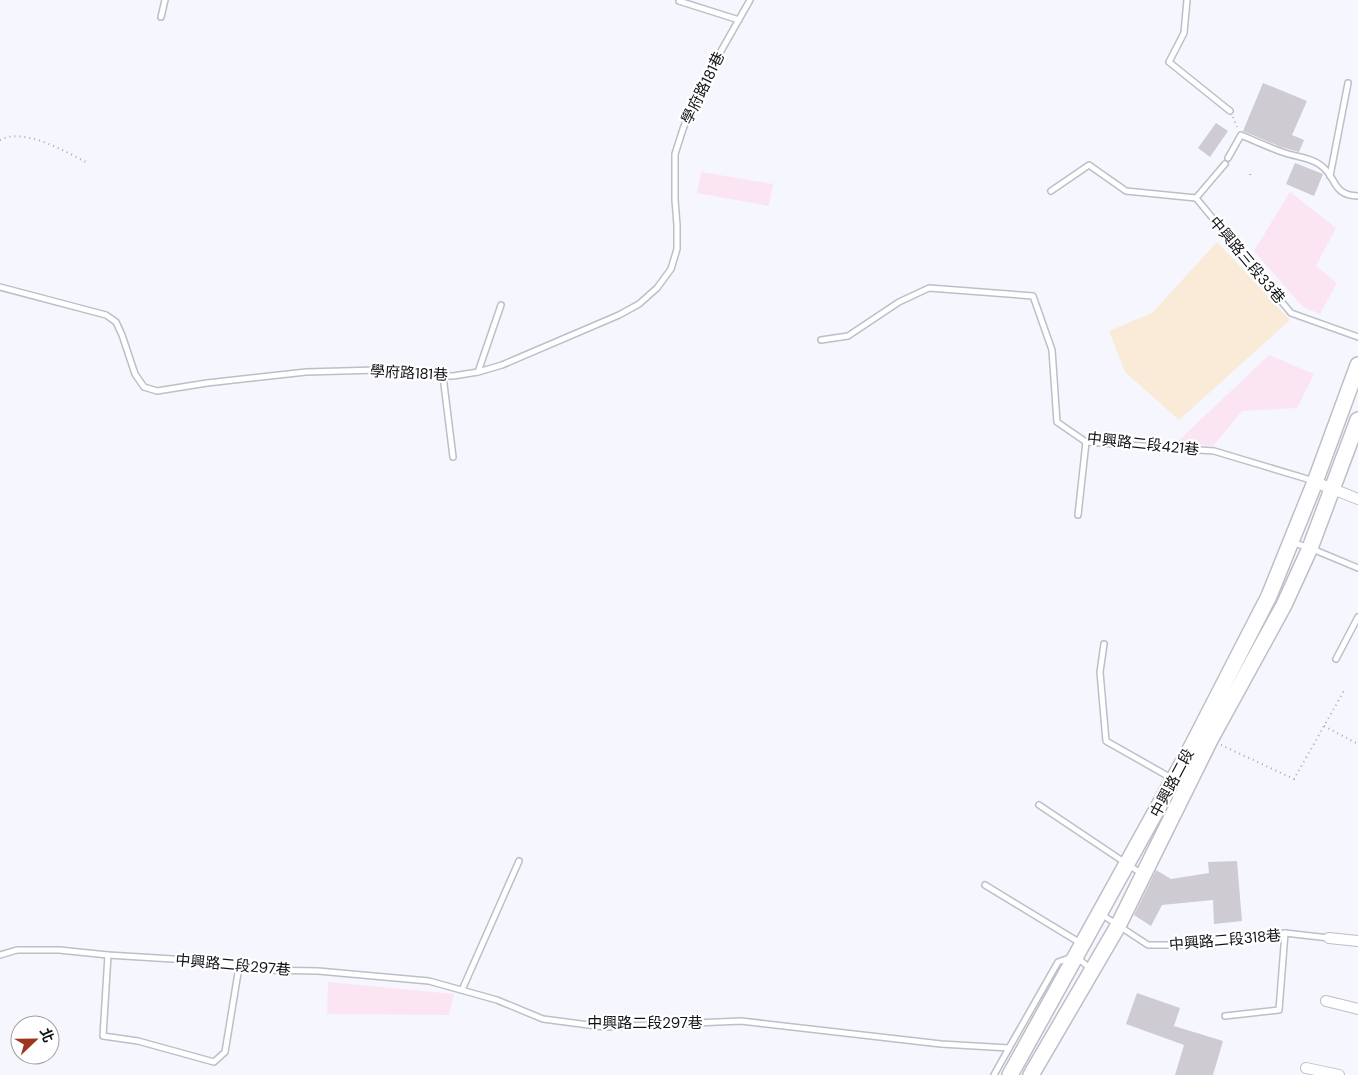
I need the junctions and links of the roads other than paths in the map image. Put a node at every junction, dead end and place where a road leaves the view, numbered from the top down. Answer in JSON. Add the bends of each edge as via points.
{"nodes":[{"id":1,"x":165,"y":0,"type":"edge"},
{"id":2,"x":678,"y":0,"type":"edge"},
{"id":3,"x":750,"y":0,"type":"edge"},
{"id":4,"x":1187,"y":0,"type":"edge"},
{"id":5,"x":161,"y":17,"type":"dead end"},
{"id":6,"x":739,"y":20,"type":"junction"},
{"id":7,"x":1348,"y":83,"type":"dead end"},
{"id":8,"x":1230,"y":111,"type":"road end"},
{"id":9,"x":1330,"y":177,"type":"junction"},
{"id":10,"x":1051,"y":191,"type":"dead end"},
{"id":11,"x":1358,"y":196,"type":"edge"},
{"id":12,"x":1196,"y":198,"type":"junction"},
{"id":13,"x":0,"y":287,"type":"edge"},
{"id":14,"x":501,"y":305,"type":"dead end"},
{"id":15,"x":1358,"y":337,"type":"edge"},
{"id":16,"x":821,"y":340,"type":"dead end"},
{"id":17,"x":1358,"y":365,"type":"edge"},
{"id":18,"x":478,"y":372,"type":"junction"},
{"id":19,"x":443,"y":376,"type":"junction"},
{"id":20,"x":1358,"y":420,"type":"edge"},
{"id":21,"x":1086,"y":442,"type":"junction"},
{"id":22,"x":453,"y":457,"type":"dead end"},
{"id":23,"x":1315,"y":482,"type":"junction"},
{"id":24,"x":1332,"y":488,"type":"junction"},
{"id":25,"x":1358,"y":499,"type":"edge"},
{"id":26,"x":1078,"y":515,"type":"dead end"},
{"id":27,"x":1291,"y":542,"type":"junction"},
{"id":28,"x":1310,"y":548,"type":"junction"},
{"id":29,"x":1358,"y":568,"type":"edge"},
{"id":30,"x":1357,"y":621,"type":"edge"},
{"id":31,"x":1104,"y":644,"type":"dead end"},
{"id":32,"x":1336,"y":659,"type":"dead end"},
{"id":33,"x":1204,"y":736,"type":"junction"},
{"id":34,"x":1173,"y":780,"type":"junction"},
{"id":35,"x":1039,"y":805,"type":"dead end"},
{"id":36,"x":519,"y":861,"type":"dead end"},
{"id":37,"x":1127,"y":864,"type":"junction"},
{"id":38,"x":1142,"y":874,"type":"junction"},
{"id":39,"x":985,"y":885,"type":"dead end"},
{"id":40,"x":1100,"y":914,"type":"junction"},
{"id":41,"x":1118,"y":926,"type":"junction"},
{"id":42,"x":1285,"y":934,"type":"junction"},
{"id":43,"x":1329,"y":938,"type":"joint"},
{"id":44,"x":1358,"y":942,"type":"edge"},
{"id":45,"x":1079,"y":950,"type":"junction"},
{"id":46,"x":108,"y":955,"type":"junction"},
{"id":47,"x":0,"y":956,"type":"edge"},
{"id":48,"x":239,"y":967,"type":"junction"},
{"id":49,"x":1092,"y":969,"type":"junction"},
{"id":50,"x":462,"y":990,"type":"junction"},
{"id":51,"x":1326,"y":1002,"type":"dead end"},
{"id":52,"x":1358,"y":1009,"type":"edge"},
{"id":53,"x":1225,"y":1016,"type":"dead end"},
{"id":54,"x":1009,"y":1048,"type":"junction"},
{"id":55,"x":1306,"y":1068,"type":"dead end"},
{"id":56,"x":1019,"y":1072,"type":"edge"},
{"id":57,"x":994,"y":1075,"type":"edge"},
{"id":58,"x":1339,"y":1075,"type":"edge"}],
"edges":[{"from":1,"to":5,"type":"lane"},
{"from":2,"to":6,"type":"lane"},
{"from":3,"to":6,"type":"lane","name":"學府路181巷"},
{"from":4,"to":8,"type":"lane","via":[[1184,33],[1169,62]]},
{"from":6,"to":18,"type":"lane","name":"學府路181巷","via":[[696,95],[675,154],[677,249],[671,269],[662,282],[639,304],[619,315]]},
{"from":7,"to":9,"type":"lane"},
{"from":9,"to":11,"type":"lane","via":[[1336,187],[1350,196]]},
{"from":9,"to":12,"type":"lane","via":[[1324,168],[1308,159],[1241,135],[1227,161]]},
{"from":10,"to":12,"type":"lane","via":[[1089,165],[1126,191]]},
{"from":12,"to":15,"type":"lane","name":"中興路三段33巷","via":[[1291,313]]},
{"from":13,"to":19,"type":"lane","name":"學府路181巷","via":[[106,315],[116,322],[144,387],[156,391],[207,382],[306,372],[378,370]]},
{"from":14,"to":18,"type":"lane"},
{"from":16,"to":21,"type":"lane","name":"中興路二段421巷","via":[[848,336],[899,302],[929,288],[1033,296],[1052,350],[1057,422]]},
{"from":17,"to":23,"type":"main road","name":"中興路二段"},
{"from":18,"to":19,"type":"lane","name":"學府路181巷"},
{"from":19,"to":22,"type":"lane"},
{"from":20,"to":24,"type":"main road","name":"中興路二段"},
{"from":21,"to":23,"type":"lane","name":"中興路二段421巷","via":[[1214,451]]},
{"from":21,"to":26,"type":"lane"},
{"from":23,"to":24,"type":"street"},
{"from":23,"to":27,"type":"main road","name":"中興路二段"},
{"from":24,"to":25,"type":"street"},
{"from":24,"to":28,"type":"main road","name":"中興路二段"},
{"from":27,"to":28,"type":"lane"},
{"from":27,"to":33,"type":"main road","name":"中興路二段","via":[[1270,596]]},
{"from":28,"to":29,"type":"lane"},
{"from":28,"to":33,"type":"main road","name":"中興路二段","via":[[1284,605]]},
{"from":30,"to":32,"type":"lane"},
{"from":31,"to":34,"type":"lane","via":[[1100,672],[1106,741]]},
{"from":33,"to":34,"type":"main road","name":"中興路二段"},
{"from":33,"to":38,"type":"main road","name":"中興路二段"},
{"from":34,"to":37,"type":"main road","name":"中興路二段"},
{"from":35,"to":37,"type":"lane"},
{"from":36,"to":50,"type":"lane"},
{"from":37,"to":38,"type":"lane"},
{"from":37,"to":40,"type":"main road","name":"中興路二段"},
{"from":38,"to":41,"type":"main road","name":"中興路二段"},
{"from":39,"to":45,"type":"lane"},
{"from":40,"to":41,"type":"lane","name":"中興路二段318巷"},
{"from":40,"to":45,"type":"main road","name":"中興路二段"},
{"from":41,"to":42,"type":"lane","name":"中興路二段318巷","via":[[1148,945],[1185,946]]},
{"from":41,"to":49,"type":"main road","name":"中興路二段"},
{"from":42,"to":43,"type":"lane","name":"中興路二段318巷"},
{"from":42,"to":53,"type":"lane","via":[[1279,1010]]},
{"from":43,"to":44,"type":"street","name":"中興路二段318巷"},
{"from":45,"to":49,"type":"lane"},
{"from":45,"to":54,"type":"lane","via":[[1058,962]]},
{"from":45,"to":56,"type":"main road","name":"中興路二段"},
{"from":46,"to":47,"type":"lane","name":"中興路二段297巷","via":[[17,950]]},
{"from":46,"to":48,"type":"lane","name":"中興路二段297巷","via":[[205,961]]},
{"from":46,"to":48,"type":"lane","via":[[103,1036],[138,1041],[214,1062],[225,1052]]},
{"from":48,"to":50,"type":"lane","name":"中興路二段297巷","via":[[318,970],[429,981]]},
{"from":49,"to":56,"type":"main road","name":"中興路二段"},
{"from":50,"to":54,"type":"lane","name":"中興路二段297巷","via":[[543,1019],[604,1027],[741,1022],[941,1044]]},
{"from":51,"to":52,"type":"street"},
{"from":54,"to":57,"type":"lane"},
{"from":55,"to":58,"type":"street"}]}
